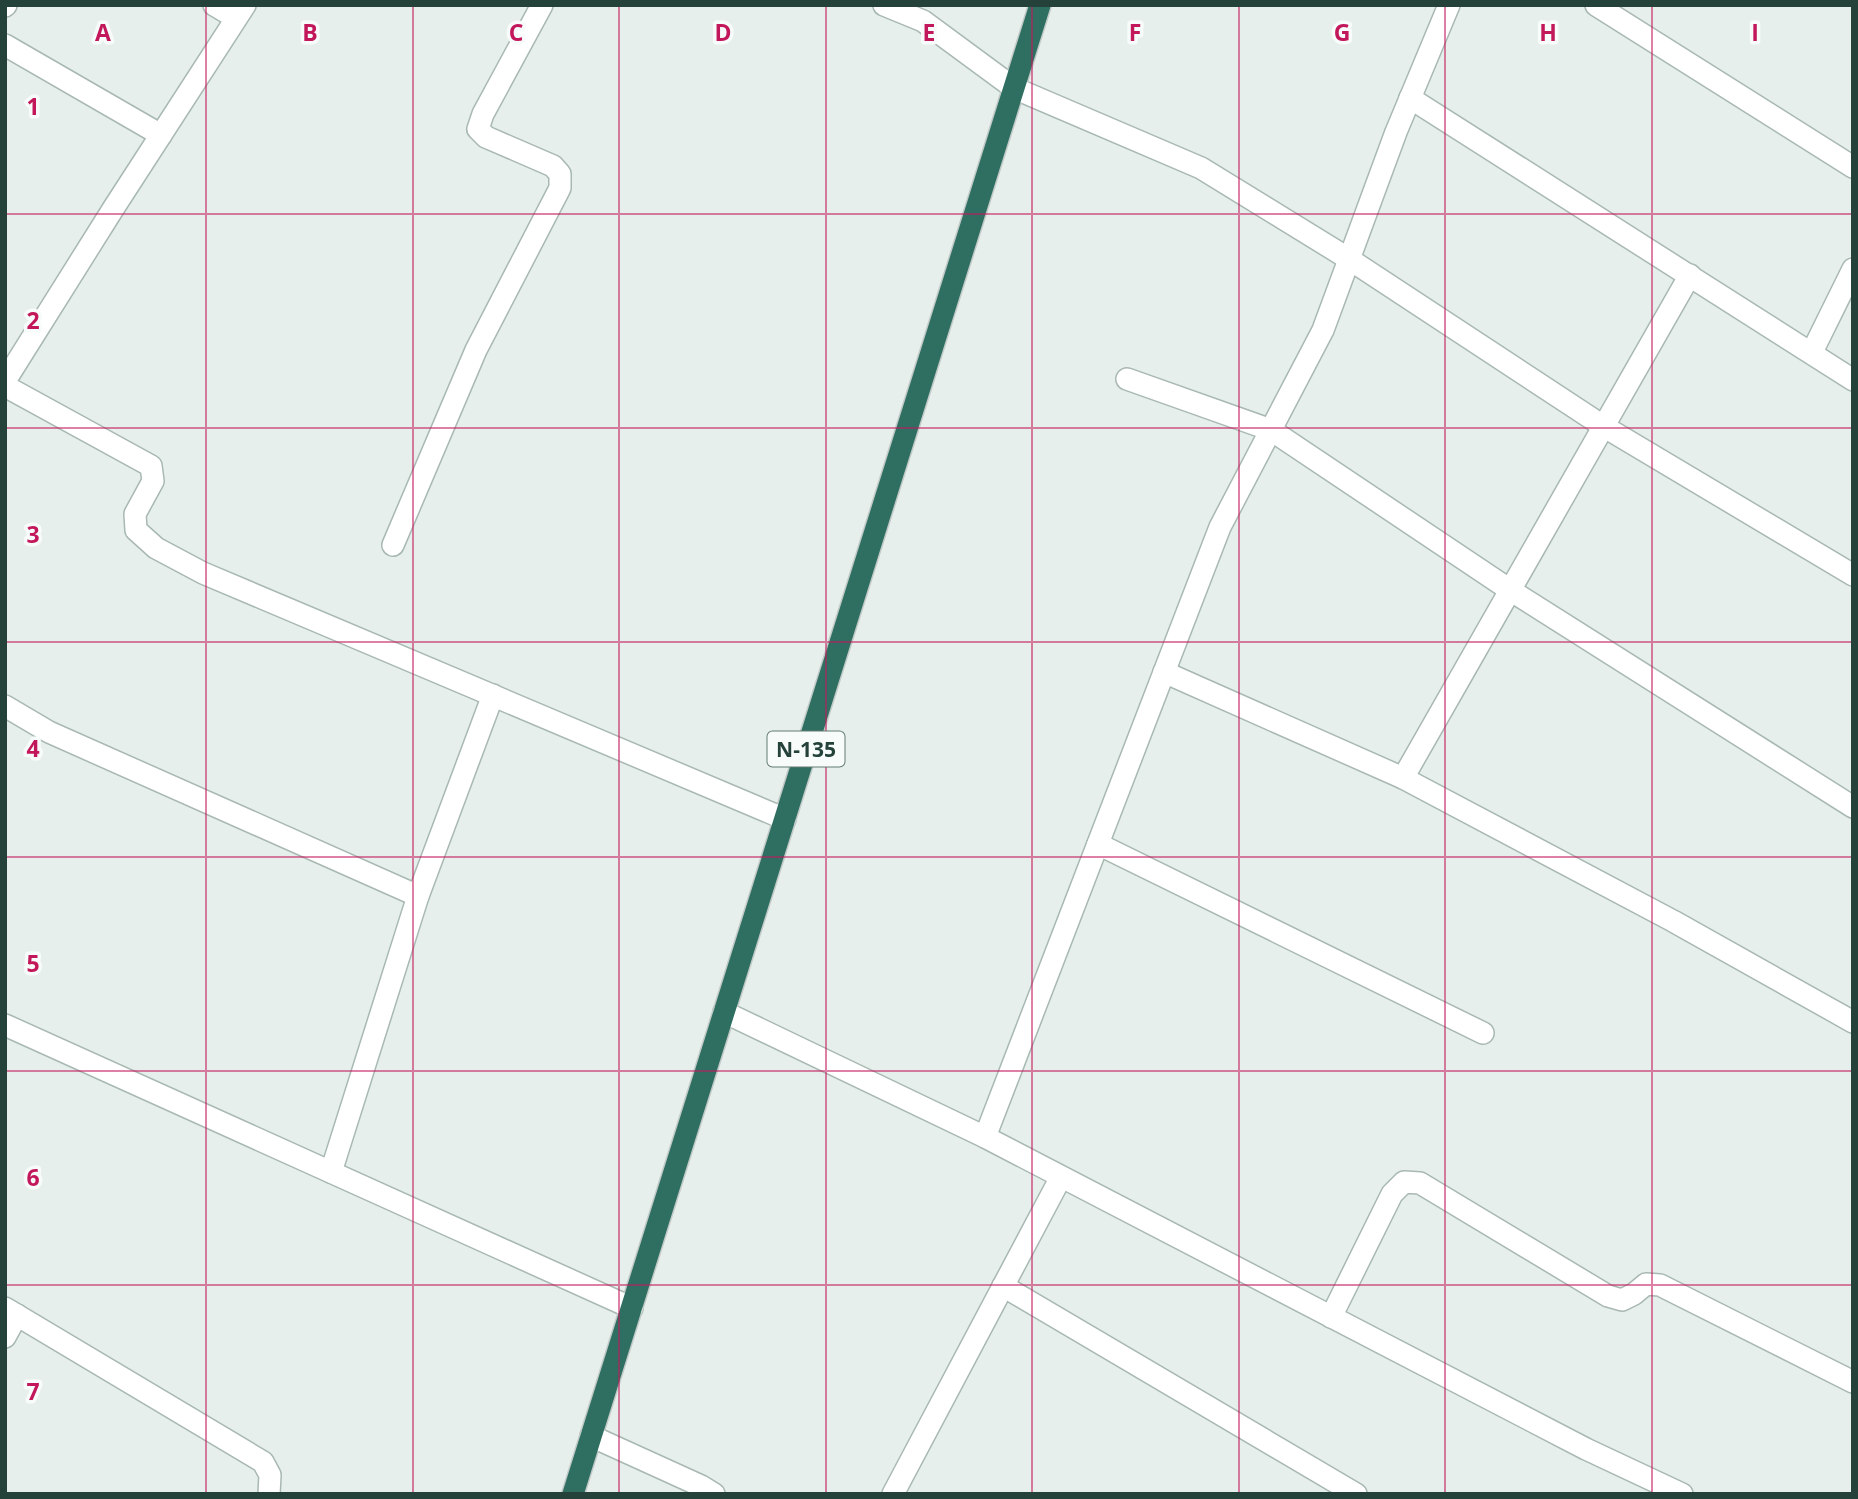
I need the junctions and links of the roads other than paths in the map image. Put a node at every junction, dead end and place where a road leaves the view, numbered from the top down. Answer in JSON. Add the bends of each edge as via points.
{"nodes":[{"id":1,"x":214,"y":5,"type":"edge"},
{"id":2,"x":542,"y":5,"type":"edge"},
{"id":3,"x":884,"y":5,"type":"edge"},
{"id":4,"x":1041,"y":5,"type":"edge"},
{"id":5,"x":1449,"y":5,"type":"edge"},
{"id":6,"x":1596,"y":5,"type":"edge"},
{"id":7,"x":241,"y":12,"type":"edge"},
{"id":8,"x":5,"y":44,"type":"edge"},
{"id":9,"x":1014,"y":88,"type":"junction"},
{"id":10,"x":1410,"y":98,"type":"junction"},
{"id":11,"x":161,"y":135,"type":"junction"},
{"id":12,"x":1853,"y":167,"type":"edge"},
{"id":13,"x":1349,"y":259,"type":"junction"},
{"id":14,"x":1853,"y":269,"type":"edge"},
{"id":15,"x":1690,"y":275,"type":"junction"},
{"id":16,"x":1812,"y":352,"type":"junction"},
{"id":17,"x":1127,"y":379,"type":"dead end"},
{"id":18,"x":1853,"y":380,"type":"edge"},
{"id":19,"x":5,"y":384,"type":"edge"},
{"id":20,"x":1603,"y":426,"type":"junction"},
{"id":21,"x":1270,"y":430,"type":"junction"},
{"id":22,"x":393,"y":545,"type":"dead end"},
{"id":23,"x":1853,"y":575,"type":"edge"},
{"id":24,"x":1510,"y":590,"type":"junction"},
{"id":25,"x":1164,"y":672,"type":"junction"},
{"id":26,"x":493,"y":695,"type":"junction"},
{"id":27,"x":5,"y":706,"type":"edge"},
{"id":28,"x":1403,"y":778,"type":"junction"},
{"id":29,"x":1853,"y":807,"type":"edge"},
{"id":30,"x":785,"y":819,"type":"junction"},
{"id":31,"x":1098,"y":844,"type":"junction"},
{"id":32,"x":418,"y":897,"type":"junction"},
{"id":33,"x":724,"y":1012,"type":"junction"},
{"id":34,"x":1853,"y":1022,"type":"edge"},
{"id":35,"x":5,"y":1025,"type":"edge"},
{"id":36,"x":1483,"y":1033,"type":"dead end"},
{"id":37,"x":985,"y":1137,"type":"junction"},
{"id":38,"x":331,"y":1172,"type":"junction"},
{"id":39,"x":1061,"y":1177,"type":"junction"},
{"id":40,"x":1003,"y":1286,"type":"junction"},
{"id":41,"x":632,"y":1308,"type":"junction"},
{"id":42,"x":11,"y":1311,"type":"edge"},
{"id":43,"x":1331,"y":1317,"type":"junction"},
{"id":44,"x":5,"y":1336,"type":"edge"},
{"id":45,"x":1850,"y":1372,"type":"edge"},
{"id":46,"x":591,"y":1436,"type":"junction"},
{"id":47,"x":269,"y":1494,"type":"edge"},
{"id":48,"x":573,"y":1494,"type":"edge"},
{"id":49,"x":713,"y":1494,"type":"edge"},
{"id":50,"x":893,"y":1494,"type":"edge"},
{"id":51,"x":1356,"y":1494,"type":"edge"},
{"id":52,"x":1682,"y":1494,"type":"edge"}],
"edges":[{"from":1,"to":7,"type":"street"},
{"from":2,"to":22,"type":"street","via":[[478,130],[486,138],[554,166],[560,174],[560,188],[476,350]]},
{"from":3,"to":9,"type":"street","via":[[923,21]]},
{"from":4,"to":9,"type":"highway","number":"N-135"},
{"from":5,"to":10,"type":"street"},
{"from":6,"to":12,"type":"street"},
{"from":7,"to":11,"type":"street"},
{"from":8,"to":11,"type":"street"},
{"from":9,"to":13,"type":"street","via":[[1201,168]]},
{"from":9,"to":30,"type":"highway","number":"N-135"},
{"from":10,"to":13,"type":"street"},
{"from":10,"to":15,"type":"street"},
{"from":11,"to":19,"type":"street"},
{"from":13,"to":20,"type":"street"},
{"from":13,"to":21,"type":"street","via":[[1323,330]]},
{"from":14,"to":16,"type":"street"},
{"from":15,"to":16,"type":"street"},
{"from":15,"to":20,"type":"street"},
{"from":16,"to":18,"type":"street"},
{"from":17,"to":21,"type":"street"},
{"from":19,"to":26,"type":"street","via":[[151,466],[153,481],[135,514],[136,530],[156,548],[203,573]]},
{"from":20,"to":23,"type":"street"},
{"from":20,"to":24,"type":"street"},
{"from":21,"to":24,"type":"street"},
{"from":21,"to":25,"type":"street","via":[[1220,527]]},
{"from":24,"to":28,"type":"street"},
{"from":24,"to":29,"type":"street"},
{"from":25,"to":28,"type":"street"},
{"from":25,"to":31,"type":"street"},
{"from":26,"to":30,"type":"street"},
{"from":26,"to":32,"type":"street"},
{"from":27,"to":32,"type":"street","via":[[50,732]]},
{"from":28,"to":34,"type":"street","via":[[1673,920]]},
{"from":30,"to":33,"type":"highway","number":"N-135"},
{"from":31,"to":36,"type":"street"},
{"from":31,"to":37,"type":"street"},
{"from":32,"to":38,"type":"street"},
{"from":33,"to":37,"type":"street"},
{"from":33,"to":41,"type":"highway","number":"N-135"},
{"from":35,"to":38,"type":"street"},
{"from":37,"to":39,"type":"street"},
{"from":38,"to":41,"type":"street"},
{"from":39,"to":40,"type":"street"},
{"from":39,"to":43,"type":"street"},
{"from":40,"to":50,"type":"street"},
{"from":40,"to":51,"type":"street"},
{"from":41,"to":46,"type":"highway","number":"N-135"},
{"from":42,"to":44,"type":"street"},
{"from":42,"to":47,"type":"street","via":[[263,1462],[270,1475]]},
{"from":43,"to":45,"type":"street","via":[[1392,1194],[1404,1182],[1420,1183],[1608,1296],[1622,1300],[1646,1284],[1660,1285]]},
{"from":43,"to":52,"type":"street"},
{"from":46,"to":48,"type":"highway","number":"N-135"},
{"from":46,"to":49,"type":"street"}]}
